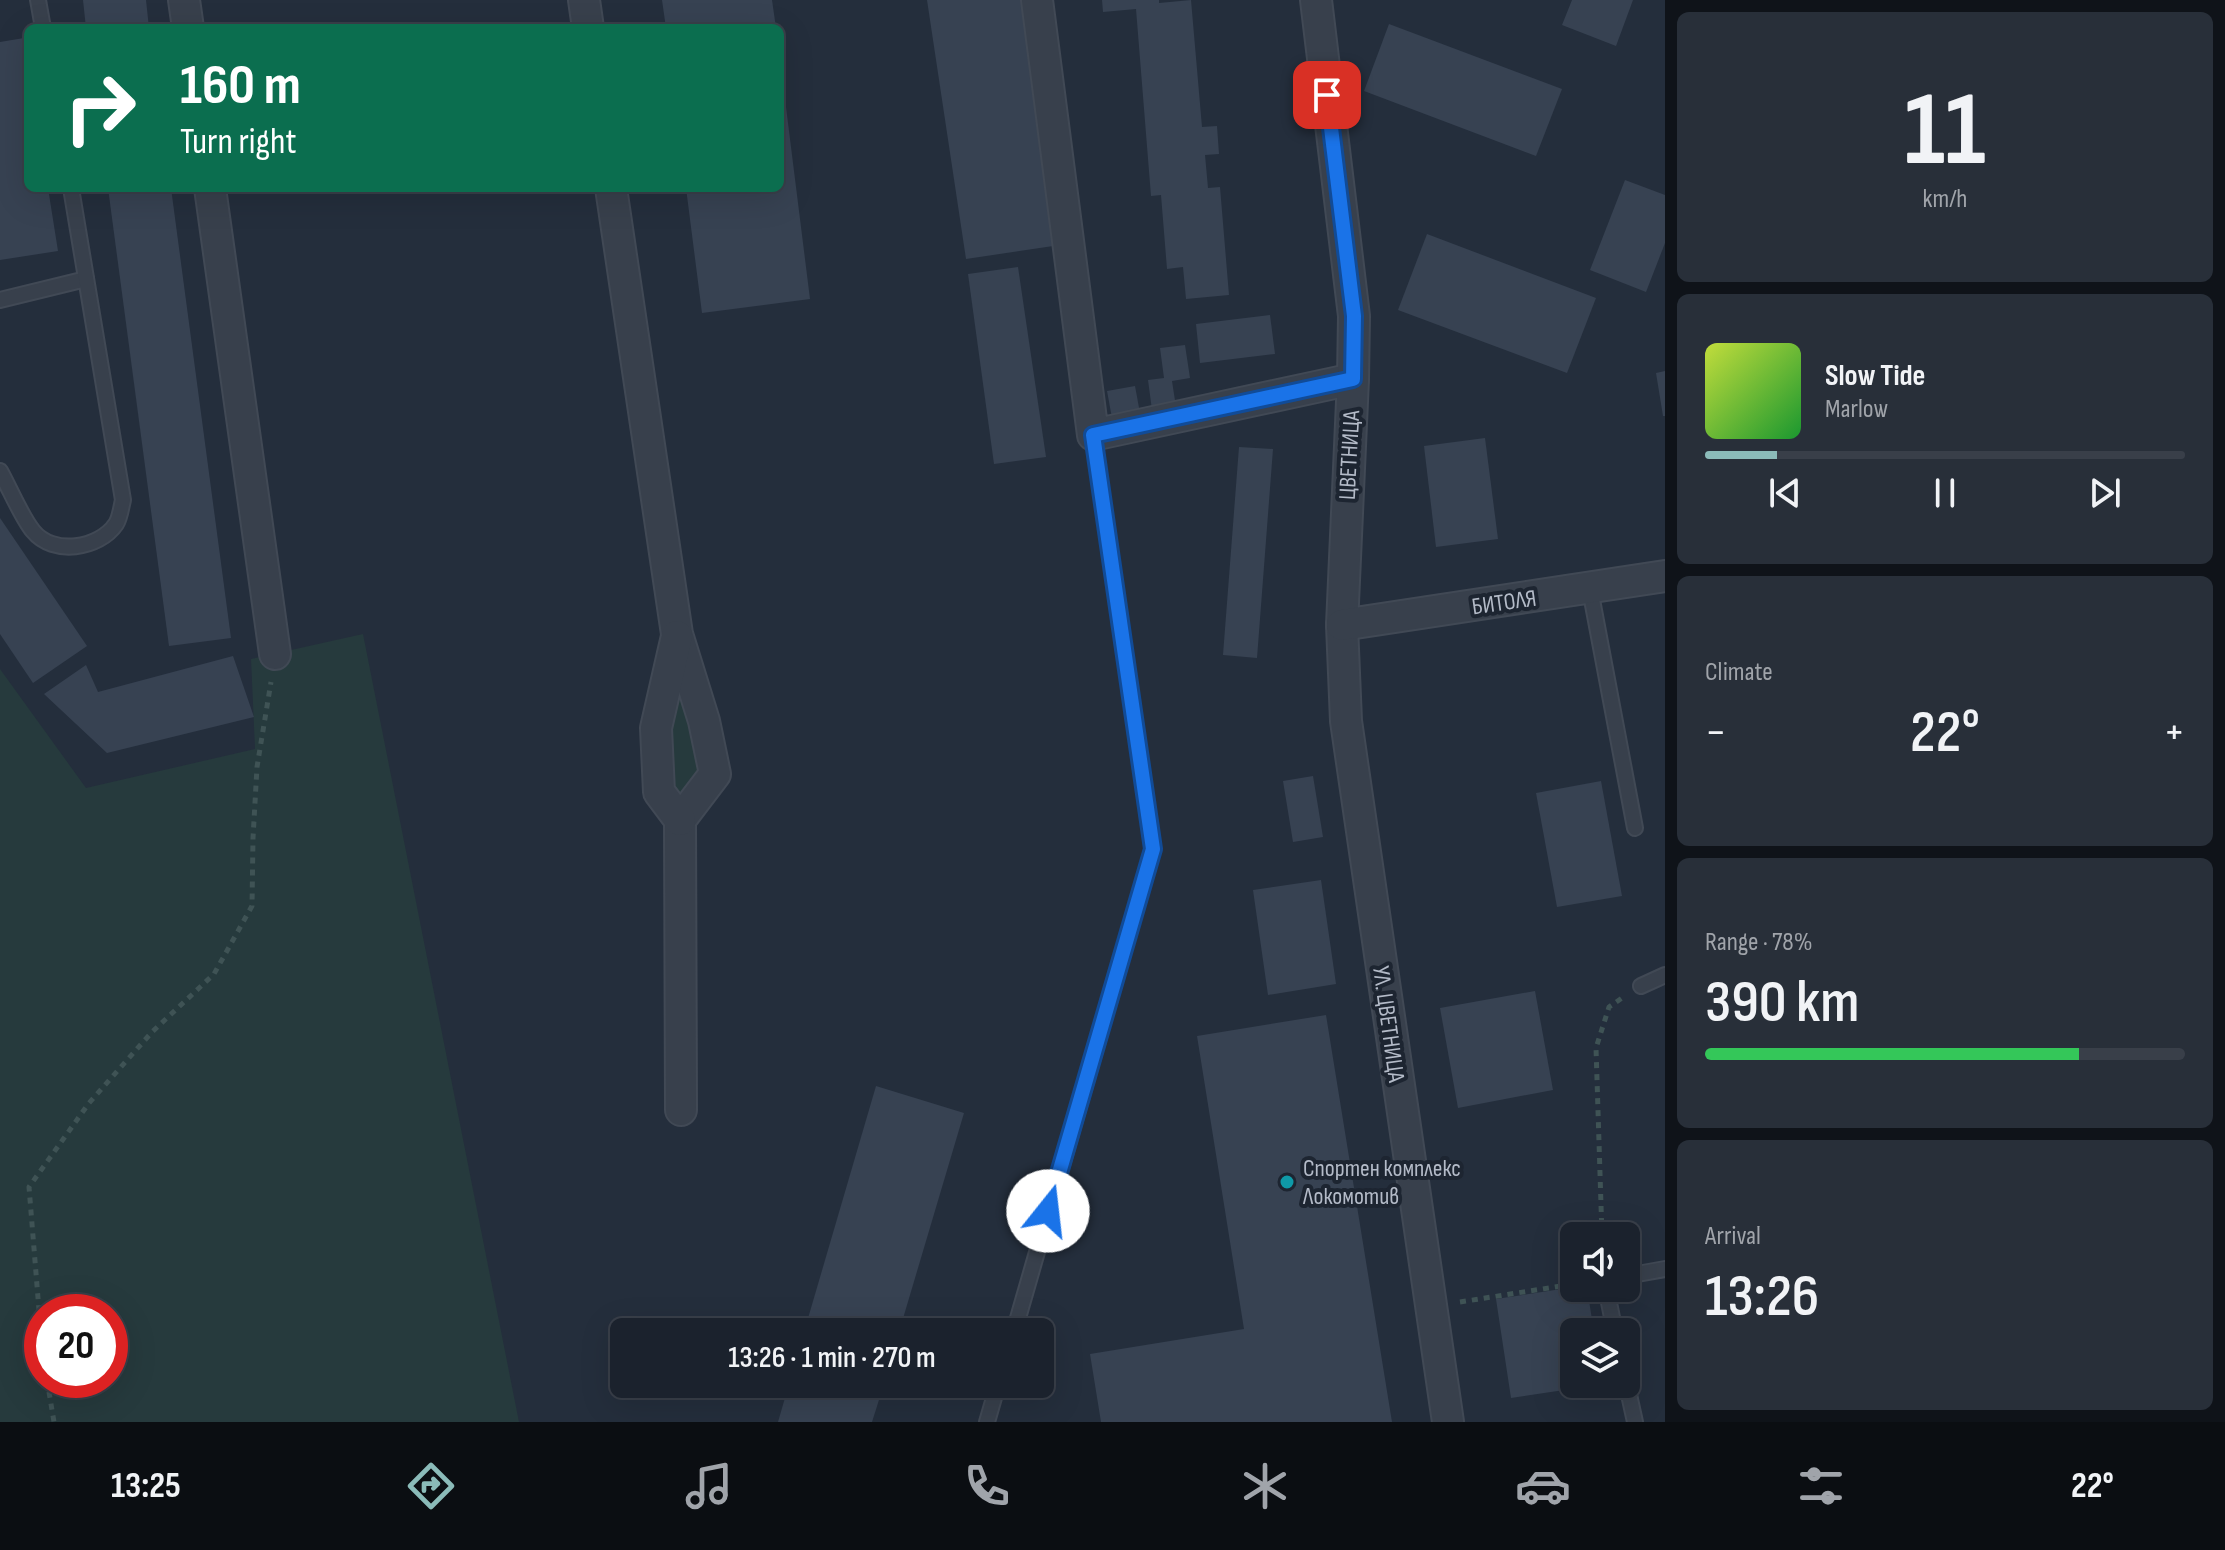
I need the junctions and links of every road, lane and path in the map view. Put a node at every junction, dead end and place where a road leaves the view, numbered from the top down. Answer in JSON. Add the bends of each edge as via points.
{"nodes":[{"id":1,"x":38,"y":0,"type":"edge"},
{"id":2,"x":184,"y":0,"type":"edge"},
{"id":3,"x":584,"y":0,"type":"edge"},
{"id":4,"x":1037,"y":0,"type":"edge"},
{"id":5,"x":1316,"y":0,"type":"edge"},
{"id":6,"x":42,"y":24,"type":"edge"},
{"id":7,"x":187,"y":24,"type":"edge"},
{"id":8,"x":587,"y":24,"type":"edge"},
{"id":9,"x":72,"y":192,"type":"edge"},
{"id":10,"x":211,"y":192,"type":"edge"},
{"id":11,"x":612,"y":192,"type":"edge"},
{"id":12,"x":86,"y":279,"type":"junction"},
{"id":13,"x":0,"y":300,"type":"edge"},
{"id":14,"x":1353,"y":379,"type":"junction"},
{"id":15,"x":1093,"y":435,"type":"junction"},
{"id":16,"x":0,"y":471,"type":"edge"},
{"id":17,"x":1665,"y":576,"type":"edge"},
{"id":18,"x":1590,"y":589,"type":"junction"},
{"id":19,"x":1342,"y":625,"type":"junction"},
{"id":20,"x":677,"y":634,"type":"junction"},
{"id":21,"x":275,"y":654,"type":"joint"},
{"id":22,"x":680,"y":820,"type":"junction"},
{"id":23,"x":1635,"y":828,"type":"dead end"},
{"id":24,"x":1665,"y":975,"type":"edge"},
{"id":25,"x":1641,"y":986,"type":"joint"},
{"id":26,"x":681,"y":1110,"type":"dead end"},
{"id":27,"x":1602,"y":1222,"type":"edge"},
{"id":28,"x":1665,"y":1269,"type":"edge"},
{"id":29,"x":1640,"y":1273,"type":"edge"},
{"id":30,"x":1560,"y":1286,"type":"edge"},
{"id":31,"x":38,"y":1294,"type":"edge"},
{"id":32,"x":1430,"y":1307,"type":"junction"},
{"id":33,"x":1018,"y":1318,"type":"edge"},
{"id":34,"x":50,"y":1398,"type":"edge"},
{"id":35,"x":994,"y":1398,"type":"edge"},
{"id":36,"x":1630,"y":1398,"type":"edge"},
{"id":37,"x":54,"y":1422,"type":"edge"},
{"id":38,"x":987,"y":1422,"type":"edge"},
{"id":39,"x":1448,"y":1422,"type":"edge"},
{"id":40,"x":1635,"y":1422,"type":"edge"}],
"edges":[{"from":1,"to":6,"type":"lane"},
{"from":2,"to":7,"type":"street"},
{"from":3,"to":8,"type":"street"},
{"from":4,"to":15,"type":"street"},
{"from":5,"to":14,"type":"street","name":"ЦВЕТНИЦА","via":[[1354,316]]},
{"from":9,"to":12,"type":"lane"},
{"from":10,"to":21,"type":"street"},
{"from":11,"to":20,"type":"street"},
{"from":12,"to":13,"type":"lane"},
{"from":12,"to":16,"type":"lane","via":[[123,500],[118,523],[102,538],[72,547],[51,544],[34,532]]},
{"from":14,"to":15,"type":"street"},
{"from":14,"to":19,"type":"street","name":"ЦВЕТНИЦА"},
{"from":15,"to":33,"type":"lane","via":[[1153,849]]},
{"from":17,"to":18,"type":"street","name":"БИТОЛЯ"},
{"from":18,"to":19,"type":"street","name":"БИТОЛЯ"},
{"from":18,"to":23,"type":"lane"},
{"from":19,"to":32,"type":"street","name":"УЛ. ЦВЕТНИЦА","via":[[1346,721]]},
{"from":20,"to":22,"type":"street","via":[[656,728],[659,792]]},
{"from":20,"to":22,"type":"street","via":[[715,774]]},
{"from":21,"to":31,"type":"path","via":[[257,767],[252,906],[214,974],[152,1032],[89,1103],[29,1187]]},
{"from":22,"to":26,"type":"street"},
{"from":24,"to":25,"type":"lane"},
{"from":25,"to":27,"type":"path","via":[[1609,1007],[1596,1048]]},
{"from":28,"to":29,"type":"lane"},
{"from":30,"to":32,"type":"path"},
{"from":32,"to":39,"type":"street","name":"УЛ. ЦВЕТНИЦА"},
{"from":34,"to":37,"type":"path"},
{"from":35,"to":38,"type":"lane"},
{"from":36,"to":40,"type":"lane"}]}
